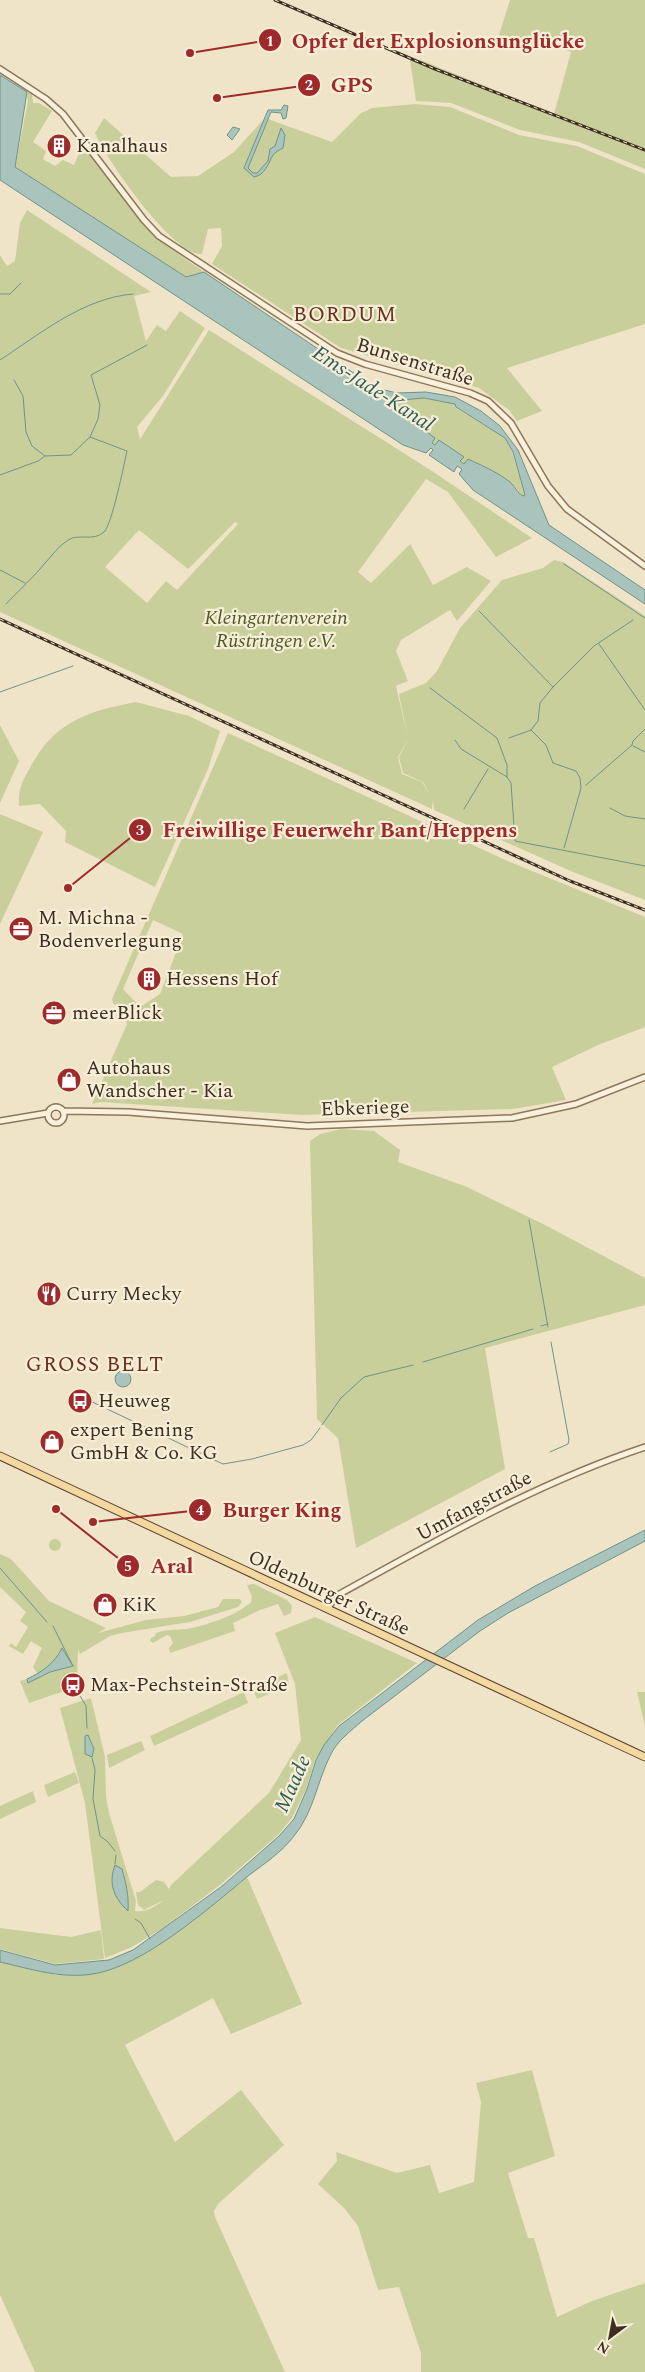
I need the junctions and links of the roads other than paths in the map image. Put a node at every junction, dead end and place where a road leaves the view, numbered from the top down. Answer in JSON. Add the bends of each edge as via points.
{"nodes":[{"id":1,"x":0,"y":69,"type":"edge"},
{"id":2,"x":645,"y":566,"type":"edge"},
{"id":3,"x":645,"y":1077,"type":"edge"},
{"id":4,"x":63,"y":1114,"type":"junction"},
{"id":5,"x":48,"y":1116,"type":"junction"},
{"id":6,"x":0,"y":1121,"type":"edge"},
{"id":7,"x":645,"y":1447,"type":"edge"},
{"id":8,"x":0,"y":1456,"type":"edge"},
{"id":9,"x":327,"y":1609,"type":"junction"},
{"id":10,"x":645,"y":1757,"type":"edge"}],
"edges":[{"from":1,"to":2,"type":"street","name":"Bunsenstraße","via":[[63,114],[159,236],[337,353],[365,364],[470,392],[488,401],[512,423],[548,486],[567,509]]},
{"from":3,"to":4,"type":"street","name":"Ebkeriege","via":[[576,1104],[512,1118],[307,1126],[128,1112]]},
{"from":4,"to":5,"type":"street","via":[[56,1123]]},
{"from":4,"to":5,"type":"street","via":[[54,1107]]},
{"from":5,"to":6,"type":"street"},
{"from":7,"to":9,"type":"street","name":"Umfangstraße","via":[[550,1483],[336,1596]]},
{"from":8,"to":9,"type":"main road","name":"Oldenburger Straße"},
{"from":9,"to":10,"type":"main road","name":"Oldenburger Straße"}]}
